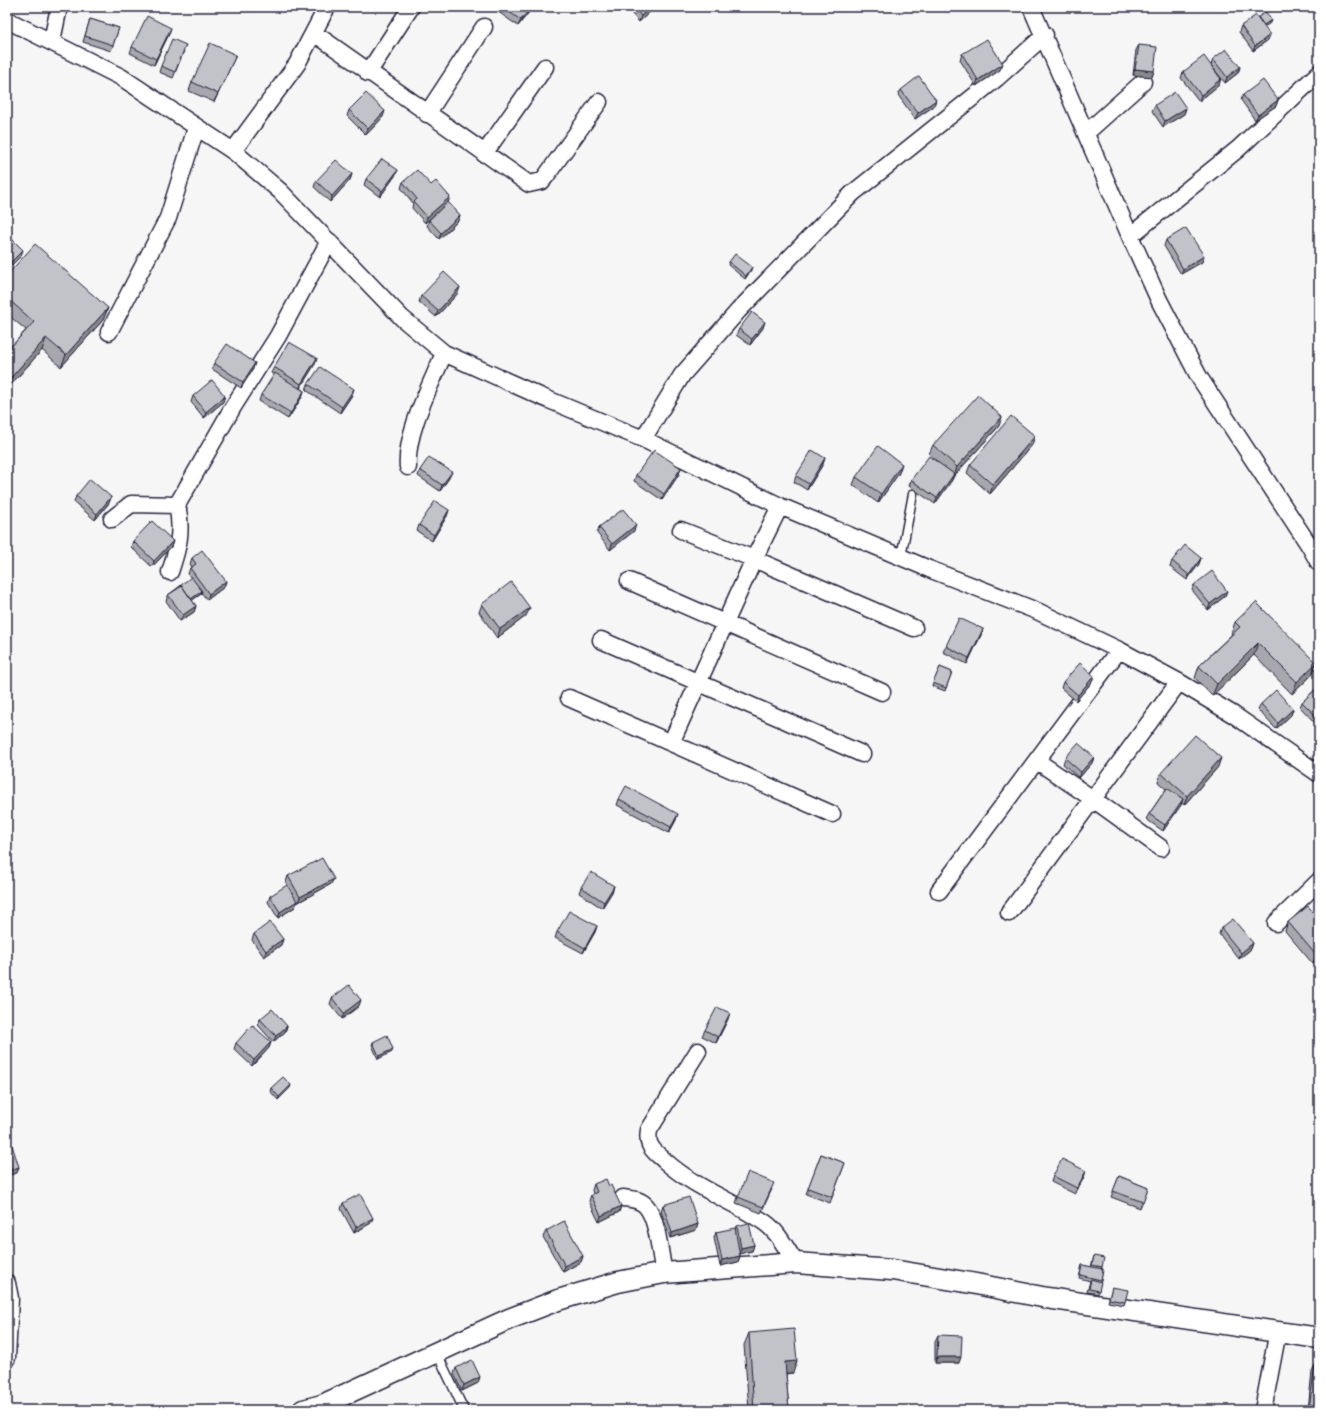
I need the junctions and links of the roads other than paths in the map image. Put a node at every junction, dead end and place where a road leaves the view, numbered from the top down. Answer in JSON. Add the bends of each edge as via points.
{"nodes":[{"id":1,"x":59,"y":7,"type":"edge"},
{"id":2,"x":327,"y":7,"type":"edge"},
{"id":3,"x":411,"y":7,"type":"edge"},
{"id":4,"x":1031,"y":7,"type":"edge"},
{"id":5,"x":7,"y":20,"type":"edge"},
{"id":6,"x":484,"y":27,"type":"dead end"},
{"id":7,"x":314,"y":34,"type":"junction"},
{"id":8,"x":1044,"y":35,"type":"junction"},
{"id":9,"x":52,"y":41,"type":"junction"},
{"id":10,"x":545,"y":67,"type":"dead end"},
{"id":11,"x":368,"y":73,"type":"junction"},
{"id":12,"x":1319,"y":73,"type":"edge"},
{"id":13,"x":1144,"y":82,"type":"dead end"},
{"id":14,"x":598,"y":102,"type":"dead end"},
{"id":15,"x":427,"y":114,"type":"junction"},
{"id":16,"x":196,"y":128,"type":"junction"},
{"id":17,"x":1086,"y":133,"type":"junction"},
{"id":18,"x":233,"y":151,"type":"junction"},
{"id":19,"x":484,"y":154,"type":"junction"},
{"id":20,"x":1130,"y":236,"type":"junction"},
{"id":21,"x":329,"y":241,"type":"junction"},
{"id":22,"x":109,"y":332,"type":"dead end"},
{"id":23,"x":444,"y":353,"type":"junction"},
{"id":24,"x":642,"y":439,"type":"junction"},
{"id":25,"x":408,"y":467,"type":"dead end"},
{"id":26,"x":913,"y":494,"type":"dead end"},
{"id":27,"x":177,"y":505,"type":"junction"},
{"id":28,"x":780,"y":506,"type":"junction"},
{"id":29,"x":112,"y":519,"type":"dead end"},
{"id":30,"x":681,"y":530,"type":"dead end"},
{"id":31,"x":901,"y":557,"type":"junction"},
{"id":32,"x":754,"y":559,"type":"junction"},
{"id":33,"x":1319,"y":563,"type":"edge"},
{"id":34,"x":170,"y":572,"type":"dead end"},
{"id":35,"x":629,"y":581,"type":"dead end"},
{"id":36,"x":724,"y":624,"type":"junction"},
{"id":37,"x":914,"y":628,"type":"dead end"},
{"id":38,"x":601,"y":640,"type":"dead end"},
{"id":39,"x":1119,"y":650,"type":"junction"},
{"id":40,"x":1179,"y":682,"type":"junction"},
{"id":41,"x":698,"y":683,"type":"junction"},
{"id":42,"x":882,"y":692,"type":"dead end"},
{"id":43,"x":569,"y":698,"type":"dead end"},
{"id":44,"x":671,"y":743,"type":"junction"},
{"id":45,"x":862,"y":754,"type":"dead end"},
{"id":46,"x":1037,"y":761,"type":"junction"},
{"id":47,"x":1319,"y":774,"type":"edge"},
{"id":48,"x":1093,"y":799,"type":"junction"},
{"id":49,"x":832,"y":814,"type":"dead end"},
{"id":50,"x":1161,"y":848,"type":"dead end"},
{"id":51,"x":1319,"y":881,"type":"edge"},
{"id":52,"x":939,"y":891,"type":"dead end"},
{"id":53,"x":1009,"y":913,"type":"dead end"},
{"id":54,"x":1276,"y":923,"type":"dead end"},
{"id":55,"x":698,"y":1051,"type":"dead end"},
{"id":56,"x":623,"y":1198,"type":"dead end"},
{"id":57,"x":796,"y":1263,"type":"junction"},
{"id":58,"x":664,"y":1274,"type":"junction"},
{"id":59,"x":7,"y":1283,"type":"edge"},
{"id":60,"x":1278,"y":1331,"type":"junction"},
{"id":61,"x":1319,"y":1338,"type":"edge"},
{"id":62,"x":436,"y":1353,"type":"junction"},
{"id":63,"x":7,"y":1358,"type":"edge"},
{"id":64,"x":316,"y":1408,"type":"edge"},
{"id":65,"x":464,"y":1410,"type":"edge"},
{"id":66,"x":1264,"y":1410,"type":"edge"}],
"edges":[{"from":1,"to":9,"type":"street"},
{"from":2,"to":7,"type":"street"},
{"from":3,"to":11,"type":"street"},
{"from":4,"to":8,"type":"street"},
{"from":5,"to":9,"type":"street"},
{"from":6,"to":15,"type":"street"},
{"from":7,"to":11,"type":"street"},
{"from":7,"to":18,"type":"street","via":[[297,64]]},
{"from":8,"to":17,"type":"street"},
{"from":8,"to":24,"type":"street","via":[[997,78],[853,193],[739,310],[682,375]]},
{"from":9,"to":16,"type":"street","via":[[121,77]]},
{"from":10,"to":19,"type":"street"},
{"from":11,"to":15,"type":"street"},
{"from":12,"to":20,"type":"street","via":[[1238,149]]},
{"from":13,"to":17,"type":"street"},
{"from":14,"to":19,"type":"street","via":[[546,176],[537,183],[529,184]]},
{"from":15,"to":19,"type":"street"},
{"from":16,"to":18,"type":"street"},
{"from":16,"to":22,"type":"street","via":[[168,218]]},
{"from":17,"to":20,"type":"street"},
{"from":18,"to":21,"type":"street","via":[[280,191]]},
{"from":20,"to":33,"type":"street","via":[[1159,300],[1199,377]]},
{"from":21,"to":23,"type":"street","via":[[402,318]]},
{"from":21,"to":27,"type":"street","via":[[278,336],[233,407]]},
{"from":23,"to":24,"type":"street"},
{"from":23,"to":25,"type":"street","via":[[412,434],[407,454]]},
{"from":24,"to":28,"type":"street"},
{"from":26,"to":31,"type":"lane"},
{"from":27,"to":29,"type":"street","via":[[131,504]]},
{"from":27,"to":34,"type":"street","via":[[180,540]]},
{"from":28,"to":31,"type":"street"},
{"from":28,"to":32,"type":"street"},
{"from":30,"to":32,"type":"street"},
{"from":31,"to":39,"type":"street","via":[[1037,611]]},
{"from":32,"to":36,"type":"street"},
{"from":32,"to":37,"type":"street"},
{"from":35,"to":36,"type":"street"},
{"from":36,"to":41,"type":"street"},
{"from":36,"to":42,"type":"street"},
{"from":38,"to":41,"type":"street"},
{"from":39,"to":40,"type":"street"},
{"from":39,"to":46,"type":"street"},
{"from":40,"to":47,"type":"street","via":[[1234,715]]},
{"from":40,"to":48,"type":"street"},
{"from":41,"to":44,"type":"street"},
{"from":41,"to":45,"type":"street"},
{"from":43,"to":44,"type":"street"},
{"from":44,"to":49,"type":"street"},
{"from":46,"to":48,"type":"street"},
{"from":46,"to":52,"type":"street"},
{"from":48,"to":50,"type":"street"},
{"from":48,"to":53,"type":"street"},
{"from":51,"to":54,"type":"street"},
{"from":55,"to":57,"type":"street","via":[[649,1130],[650,1145],[655,1153],[673,1168],[703,1189],[764,1222],[773,1230]]},
{"from":56,"to":58,"type":"street","via":[[642,1203],[651,1214]]},
{"from":57,"to":58,"type":"street"},
{"from":57,"to":60,"type":"street","via":[[892,1270],[1047,1298]]},
{"from":58,"to":62,"type":"street","via":[[618,1282],[558,1300],[509,1319]]},
{"from":59,"to":63,"type":"street","via":[[10,1298]]},
{"from":60,"to":61,"type":"street"},
{"from":60,"to":66,"type":"street"},
{"from":62,"to":64,"type":"street"},
{"from":62,"to":65,"type":"lane"}]}
